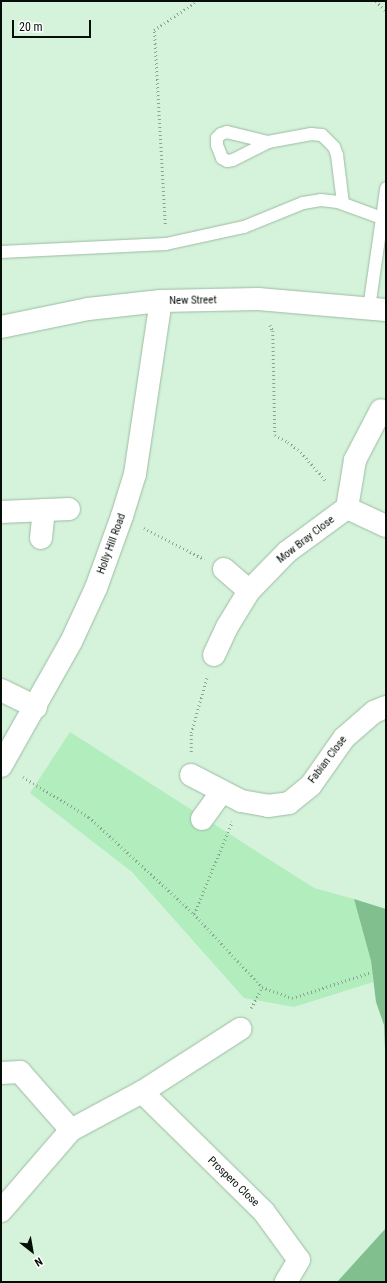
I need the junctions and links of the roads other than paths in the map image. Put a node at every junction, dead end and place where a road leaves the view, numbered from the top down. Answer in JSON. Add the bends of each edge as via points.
{"nodes":[{"id":1,"x":268,"y":142,"type":"dead end"},
{"id":2,"x":386,"y":188,"type":"edge"},
{"id":3,"x":343,"y":203,"type":"junction"},
{"id":4,"x":382,"y":218,"type":"junction"},
{"id":5,"x":1,"y":252,"type":"edge"},
{"id":6,"x":161,"y":301,"type":"junction"},
{"id":7,"x":377,"y":309,"type":"edge"},
{"id":8,"x":1,"y":327,"type":"edge"},
{"id":9,"x":381,"y":410,"type":"dead end"},
{"id":10,"x":347,"y":508,"type":"junction"},
{"id":11,"x":69,"y":509,"type":"dead end"},
{"id":12,"x":44,"y":510,"type":"junction"},
{"id":13,"x":1,"y":512,"type":"edge"},
{"id":14,"x":386,"y":526,"type":"edge"},
{"id":15,"x":41,"y":538,"type":"dead end"},
{"id":16,"x":224,"y":569,"type":"road end"},
{"id":17,"x":249,"y":591,"type":"junction"},
{"id":18,"x":214,"y":655,"type":"road end"},
{"id":19,"x":1,"y":690,"type":"edge"},
{"id":20,"x":386,"y":706,"type":"edge"},
{"id":21,"x":36,"y":707,"type":"junction"},
{"id":22,"x":2,"y":766,"type":"edge"},
{"id":23,"x":191,"y":775,"type":"road end"},
{"id":24,"x":232,"y":796,"type":"junction"},
{"id":25,"x":202,"y":819,"type":"dead end"},
{"id":26,"x":240,"y":1029,"type":"dead end"},
{"id":27,"x":1,"y":1073,"type":"edge"},
{"id":28,"x":142,"y":1092,"type":"junction"},
{"id":29,"x":71,"y":1130,"type":"junction"},
{"id":30,"x":1,"y":1211,"type":"edge"},
{"id":31,"x":286,"y":1282,"type":"edge"}],
"edges":[{"from":1,"to":3,"type":"lane","via":[[311,134],[322,135],[329,140],[337,155]]},
{"from":2,"to":4,"type":"lane"},
{"from":3,"to":4,"type":"lane"},
{"from":3,"to":5,"type":"lane","via":[[321,200],[303,203],[244,227],[166,244]]},
{"from":4,"to":7,"type":"lane"},
{"from":6,"to":7,"type":"street","name":"New Street","via":[[258,300]]},
{"from":6,"to":8,"type":"street","name":"New Street","via":[[88,309]]},
{"from":6,"to":21,"type":"street","name":"Holly Hill Road","via":[[135,474],[96,588]]},
{"from":9,"to":10,"type":"street","via":[[355,460]]},
{"from":10,"to":14,"type":"street"},
{"from":10,"to":17,"type":"street","name":"Mow Bray Close","via":[[287,552]]},
{"from":11,"to":12,"type":"street"},
{"from":12,"to":13,"type":"street"},
{"from":12,"to":15,"type":"street"},
{"from":16,"to":17,"type":"street"},
{"from":17,"to":18,"type":"street","name":"Mow Bray Close","via":[[227,627]]},
{"from":19,"to":21,"type":"street"},
{"from":20,"to":24,"type":"street","name":"Fabian Close","via":[[374,712],[344,738],[311,785],[289,803],[268,806]]},
{"from":21,"to":22,"type":"street","name":"Holly Hill Road"},
{"from":23,"to":24,"type":"street","name":"Fabian Close"},
{"from":24,"to":25,"type":"street"},
{"from":26,"to":28,"type":"street"},
{"from":27,"to":29,"type":"street","via":[[20,1072]]},
{"from":28,"to":29,"type":"street"},
{"from":28,"to":31,"type":"street","name":"Prospero Close","via":[[264,1212],[299,1260]]},
{"from":29,"to":30,"type":"street"}]}
